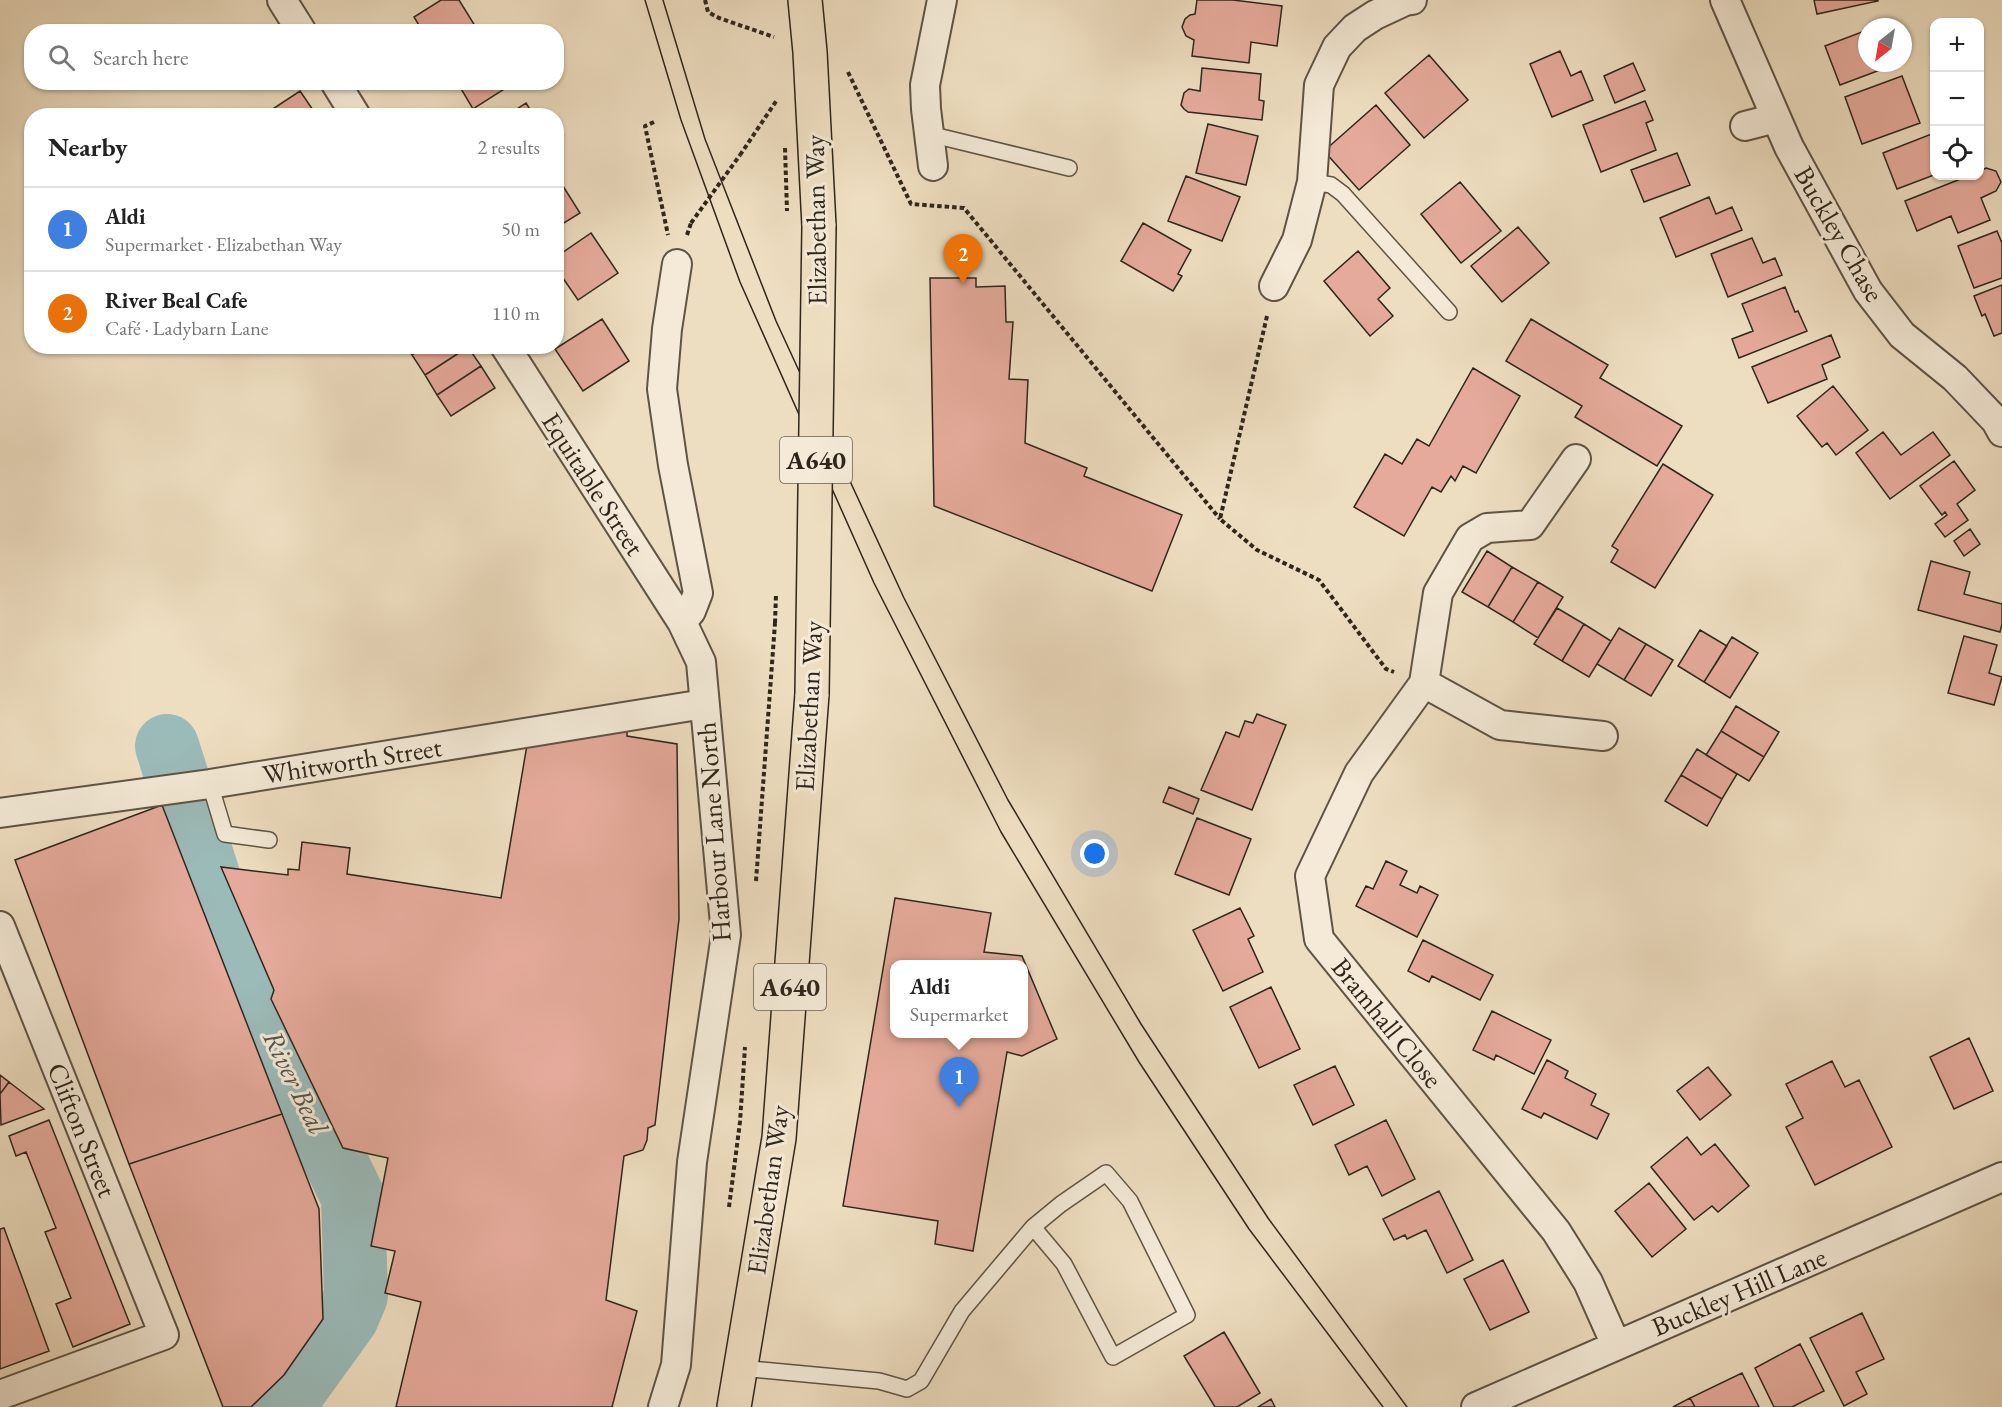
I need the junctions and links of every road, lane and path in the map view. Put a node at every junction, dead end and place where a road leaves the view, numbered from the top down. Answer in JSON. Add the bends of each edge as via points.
{"nodes":[{"id":1,"x":282,"y":0,"type":"edge"},
{"id":2,"x":705,"y":0,"type":"edge"},
{"id":3,"x":805,"y":0,"type":"edge"},
{"id":4,"x":942,"y":0,"type":"edge"},
{"id":5,"x":1412,"y":0,"type":"edge"},
{"id":6,"x":1725,"y":0,"type":"edge"},
{"id":7,"x":297,"y":24,"type":"edge"},
{"id":8,"x":776,"y":28,"type":"dead end"},
{"id":9,"x":844,"y":65,"type":"dead end"},
{"id":10,"x":340,"y":90,"type":"edge"},
{"id":11,"x":783,"y":91,"type":"dead end"},
{"id":12,"x":351,"y":108,"type":"edge"},
{"id":13,"x":1776,"y":118,"type":"junction"},
{"id":14,"x":654,"y":122,"type":"dead end"},
{"id":15,"x":1745,"y":126,"type":"dead end"},
{"id":16,"x":929,"y":134,"type":"junction"},
{"id":17,"x":933,"y":166,"type":"dead end"},
{"id":18,"x":1069,"y":168,"type":"dead end"},
{"id":19,"x":1312,"y":182,"type":"junction"},
{"id":20,"x":691,"y":223,"type":"dead end"},
{"id":21,"x":673,"y":253,"type":"joint"},
{"id":22,"x":1274,"y":286,"type":"joint"},
{"id":23,"x":1449,"y":312,"type":"dead end"},
{"id":24,"x":510,"y":354,"type":"edge"},
{"id":25,"x":2002,"y":432,"type":"edge"},
{"id":26,"x":1576,"y":459,"type":"dead end"},
{"id":27,"x":1220,"y":519,"type":"junction"},
{"id":28,"x":682,"y":622,"type":"junction"},
{"id":29,"x":1424,"y":683,"type":"junction"},
{"id":30,"x":704,"y":704,"type":"junction"},
{"id":31,"x":1603,"y":735,"type":"dead end"},
{"id":32,"x":205,"y":784,"type":"junction"},
{"id":33,"x":0,"y":813,"type":"edge"},
{"id":34,"x":269,"y":840,"type":"dead end"},
{"id":35,"x":0,"y":926,"type":"edge"},
{"id":36,"x":2002,"y":1178,"type":"edge"},
{"id":37,"x":1033,"y":1227,"type":"junction"},
{"id":38,"x":1616,"y":1345,"type":"junction"},
{"id":39,"x":741,"y":1368,"type":"junction"},
{"id":40,"x":0,"y":1395,"type":"edge"},
{"id":41,"x":663,"y":1407,"type":"edge"},
{"id":42,"x":734,"y":1407,"type":"edge"},
{"id":43,"x":1476,"y":1407,"type":"edge"}],
"edges":[{"from":1,"to":7,"type":"street"},
{"from":2,"to":8,"type":"path","via":[[708,12],[719,18],[777,38]]},
{"from":3,"to":39,"type":"main road","name":"Elizabethan Way","number":"A640","bridge":true,"via":[[819,226],[812,694],[779,1138]]},
{"from":4,"to":16,"type":"street","via":[[925,85]]},
{"from":5,"to":19,"type":"street","via":[[1354,28],[1337,47],[1319,85]]},
{"from":6,"to":13,"type":"street","name":"Buckley Chase"},
{"from":9,"to":27,"type":"path","via":[[911,204],[964,208]]},
{"from":10,"to":12,"type":"street"},
{"from":11,"to":20,"type":"path","bridge":true},
{"from":13,"to":15,"type":"street"},
{"from":13,"to":25,"type":"street","name":"Buckley Chase","via":[[1788,147],[1868,291],[1902,335],[1955,378]]},
{"from":14,"to":21,"type":"path","via":[[645,126]]},
{"from":16,"to":17,"type":"street"},
{"from":16,"to":18,"type":"lane"},
{"from":19,"to":22,"type":"street","via":[[1297,240]]},
{"from":19,"to":23,"type":"lane","via":[[1336,188]]},
{"from":21,"to":28,"type":"street","via":[[662,389],[698,593]]},
{"from":22,"to":27,"type":"path"},
{"from":24,"to":28,"type":"street","name":"Equitable Street"},
{"from":26,"to":29,"type":"street","name":"Bramhall Close","via":[[1530,525],[1487,528],[1470,538],[1438,593]]},
{"from":27,"to":29,"type":"path","via":[[1257,550],[1319,580],[1386,669]]},
{"from":28,"to":30,"type":"street","name":"Harbour Lane North","via":[[701,662]]},
{"from":29,"to":31,"type":"street","via":[[1500,725]]},
{"from":29,"to":38,"type":"street","name":"Bramhall Close","via":[[1359,772],[1310,876],[1319,939],[1556,1231],[1588,1282]]},
{"from":30,"to":32,"type":"street","name":"Whitworth Street"},
{"from":30,"to":41,"type":"street","name":"Harbour Lane North","via":[[726,935],[692,1162],[676,1365]]},
{"from":32,"to":33,"type":"street","name":"Whitworth Street"},
{"from":32,"to":34,"type":"lane","via":[[225,834]]},
{"from":35,"to":40,"type":"street","name":"Clifton Street","via":[[164,1335]]},
{"from":36,"to":38,"type":"street","name":"Buckley Hill Lane"},
{"from":37,"to":37,"type":"lane","via":[[1106,1173],[1131,1201],[1187,1315],[1113,1357],[1064,1264]]},
{"from":37,"to":39,"type":"lane","via":[[962,1311],[921,1381],[907,1389],[879,1381]]},
{"from":38,"to":43,"type":"street","name":"Buckley Hill Lane"},
{"from":39,"to":42,"type":"main road","name":"Elizabethan Way","number":"A640"}]}
